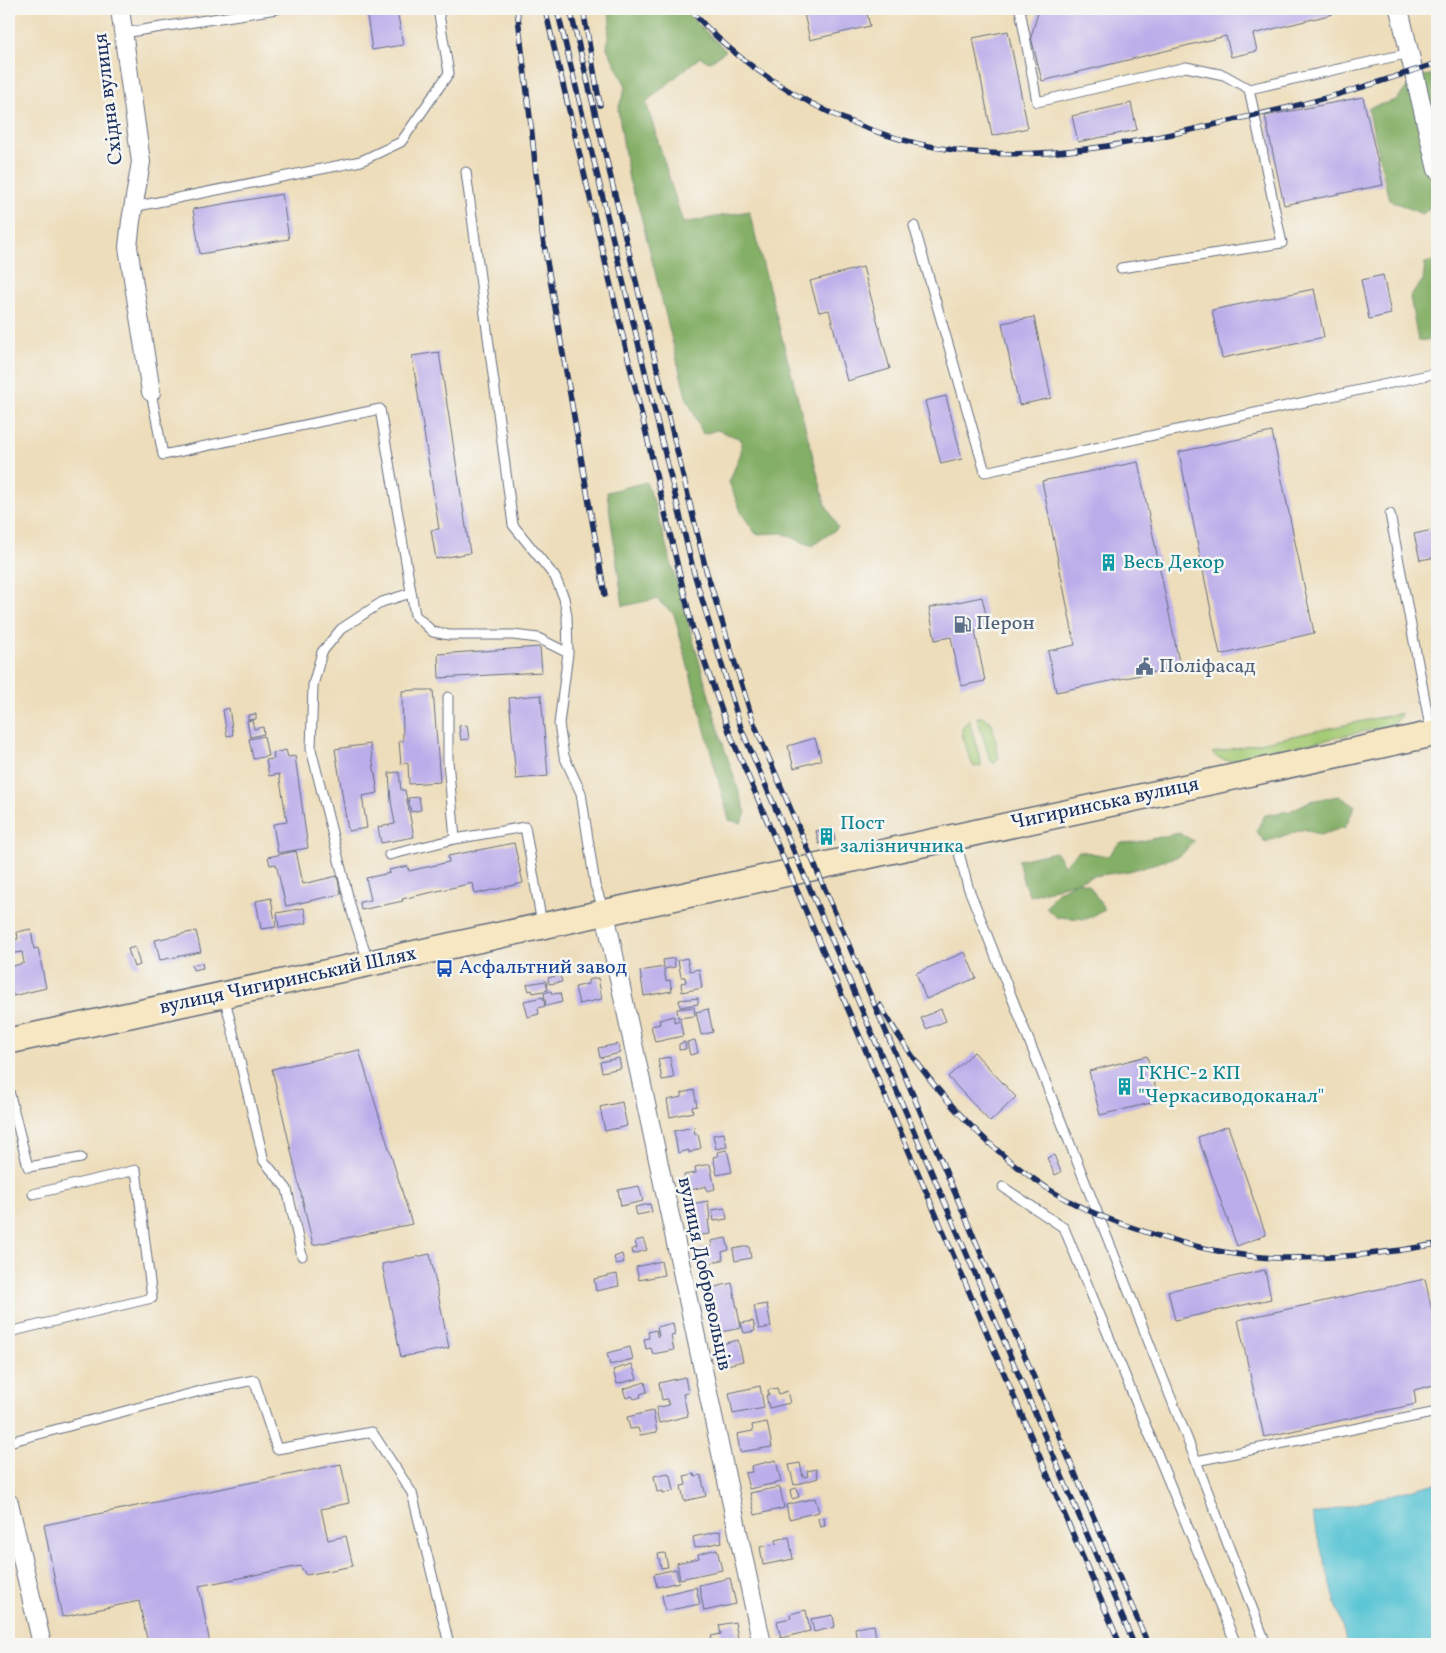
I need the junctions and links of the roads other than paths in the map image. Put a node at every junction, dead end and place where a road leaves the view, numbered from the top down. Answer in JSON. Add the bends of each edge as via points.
{"nodes":[{"id":1,"x":120,"y":9,"type":"edge"},
{"id":2,"x":277,"y":9,"type":"edge"},
{"id":3,"x":438,"y":9,"type":"edge"},
{"id":4,"x":1020,"y":9,"type":"edge"},
{"id":5,"x":1400,"y":9,"type":"edge"},
{"id":6,"x":123,"y":33,"type":"junction"},
{"id":7,"x":1410,"y":53,"type":"junction"},
{"id":8,"x":1249,"y":89,"type":"junction"},
{"id":9,"x":1432,"y":126,"type":"edge"},
{"id":10,"x":1437,"y":170,"type":"edge"},
{"id":11,"x":466,"y":172,"type":"dead end"},
{"id":12,"x":133,"y":207,"type":"junction"},
{"id":13,"x":914,"y":226,"type":"dead end"},
{"id":14,"x":1121,"y":268,"type":"dead end"},
{"id":15,"x":1437,"y":373,"type":"edge"},
{"id":16,"x":151,"y":392,"type":"joint"},
{"id":17,"x":1390,"y":514,"type":"dead end"},
{"id":18,"x":411,"y":593,"type":"junction"},
{"id":19,"x":568,"y":653,"type":"junction"},
{"id":20,"x":448,"y":697,"type":"dead end"},
{"id":21,"x":1434,"y":734,"type":"edge"},
{"id":22,"x":955,"y":837,"type":"junction"},
{"id":23,"x":455,"y":839,"type":"junction"},
{"id":24,"x":389,"y":854,"type":"dead end"},
{"id":25,"x":773,"y":876,"type":"joint"},
{"id":26,"x":605,"y":913,"type":"junction"},
{"id":27,"x":542,"y":926,"type":"junction"},
{"id":28,"x":368,"y":964,"type":"junction"},
{"id":29,"x":224,"y":995,"type":"junction"},
{"id":30,"x":9,"y":1042,"type":"edge"},
{"id":31,"x":9,"y":1091,"type":"edge"},
{"id":32,"x":81,"y":1158,"type":"dead end"},
{"id":33,"x":1003,"y":1187,"type":"dead end"},
{"id":34,"x":33,"y":1194,"type":"dead end"},
{"id":35,"x":302,"y":1256,"type":"dead end"},
{"id":36,"x":9,"y":1332,"type":"edge"},
{"id":37,"x":1437,"y":1412,"type":"edge"},
{"id":38,"x":9,"y":1442,"type":"edge"},
{"id":39,"x":1196,"y":1462,"type":"junction"},
{"id":40,"x":9,"y":1503,"type":"edge"},
{"id":41,"x":42,"y":1644,"type":"edge"},
{"id":42,"x":449,"y":1644,"type":"edge"},
{"id":43,"x":762,"y":1644,"type":"edge"},
{"id":44,"x":1236,"y":1644,"type":"edge"},
{"id":45,"x":1266,"y":1644,"type":"edge"}],
"edges":[{"from":1,"to":6,"type":"street","name":"Східна вулиця"},
{"from":2,"to":6,"type":"lane"},
{"from":3,"to":12,"type":"lane","via":[[449,73],[400,142],[361,161]]},
{"from":4,"to":8,"type":"lane","via":[[1037,102],[1186,67],[1224,74]]},
{"from":5,"to":7,"type":"street"},
{"from":6,"to":12,"type":"street","name":"Східна вулиця","via":[[141,162]]},
{"from":7,"to":8,"type":"lane"},
{"from":7,"to":9,"type":"street"},
{"from":8,"to":14,"type":"lane","via":[[1282,242]]},
{"from":9,"to":10,"type":"street"},
{"from":11,"to":19,"type":"lane","via":[[512,525],[555,577],[564,598]]},
{"from":12,"to":16,"type":"street","name":"Східна вулиця","via":[[128,247]]},
{"from":13,"to":15,"type":"lane","via":[[985,472]]},
{"from":16,"to":18,"type":"lane","via":[[163,455],[380,409]]},
{"from":17,"to":21,"type":"lane"},
{"from":18,"to":19,"type":"lane","via":[[415,615],[433,632],[538,638]]},
{"from":18,"to":28,"type":"lane","via":[[382,602],[341,629],[322,652],[313,685],[311,749]]},
{"from":19,"to":26,"type":"lane","via":[[559,724],[564,756],[581,793],[595,885]]},
{"from":20,"to":23,"type":"lane","via":[[448,761]]},
{"from":21,"to":22,"type":"main road","name":"Чигиринська вулиця"},
{"from":22,"to":25,"type":"main road","name":"Чигиринська вулиця"},
{"from":22,"to":39,"type":"lane","via":[[968,887]]},
{"from":23,"to":24,"type":"lane"},
{"from":23,"to":27,"type":"lane","via":[[525,826]]},
{"from":25,"to":26,"type":"main road","name":"вулиця Чигиринський Шлях"},
{"from":26,"to":27,"type":"main road","name":"вулиця Чигиринський Шлях"},
{"from":26,"to":43,"type":"street","name":"вулиця Добровольців"},
{"from":27,"to":28,"type":"main road","name":"вулиця Чигиринський Шлях"},
{"from":28,"to":29,"type":"main road","name":"вулиця Чигиринський Шлях"},
{"from":29,"to":30,"type":"main road","name":"вулиця Чигиринський Шлях"},
{"from":29,"to":35,"type":"lane","via":[[264,1161],[287,1189]]},
{"from":31,"to":32,"type":"lane","via":[[28,1168]]},
{"from":33,"to":44,"type":"lane","via":[[1064,1228]]},
{"from":34,"to":36,"type":"lane","via":[[136,1170],[152,1298]]},
{"from":37,"to":39,"type":"lane"},
{"from":38,"to":42,"type":"lane","via":[[204,1390],[254,1380],[277,1449],[372,1432],[412,1493]]},
{"from":39,"to":45,"type":"lane"},
{"from":40,"to":41,"type":"street"}]}
